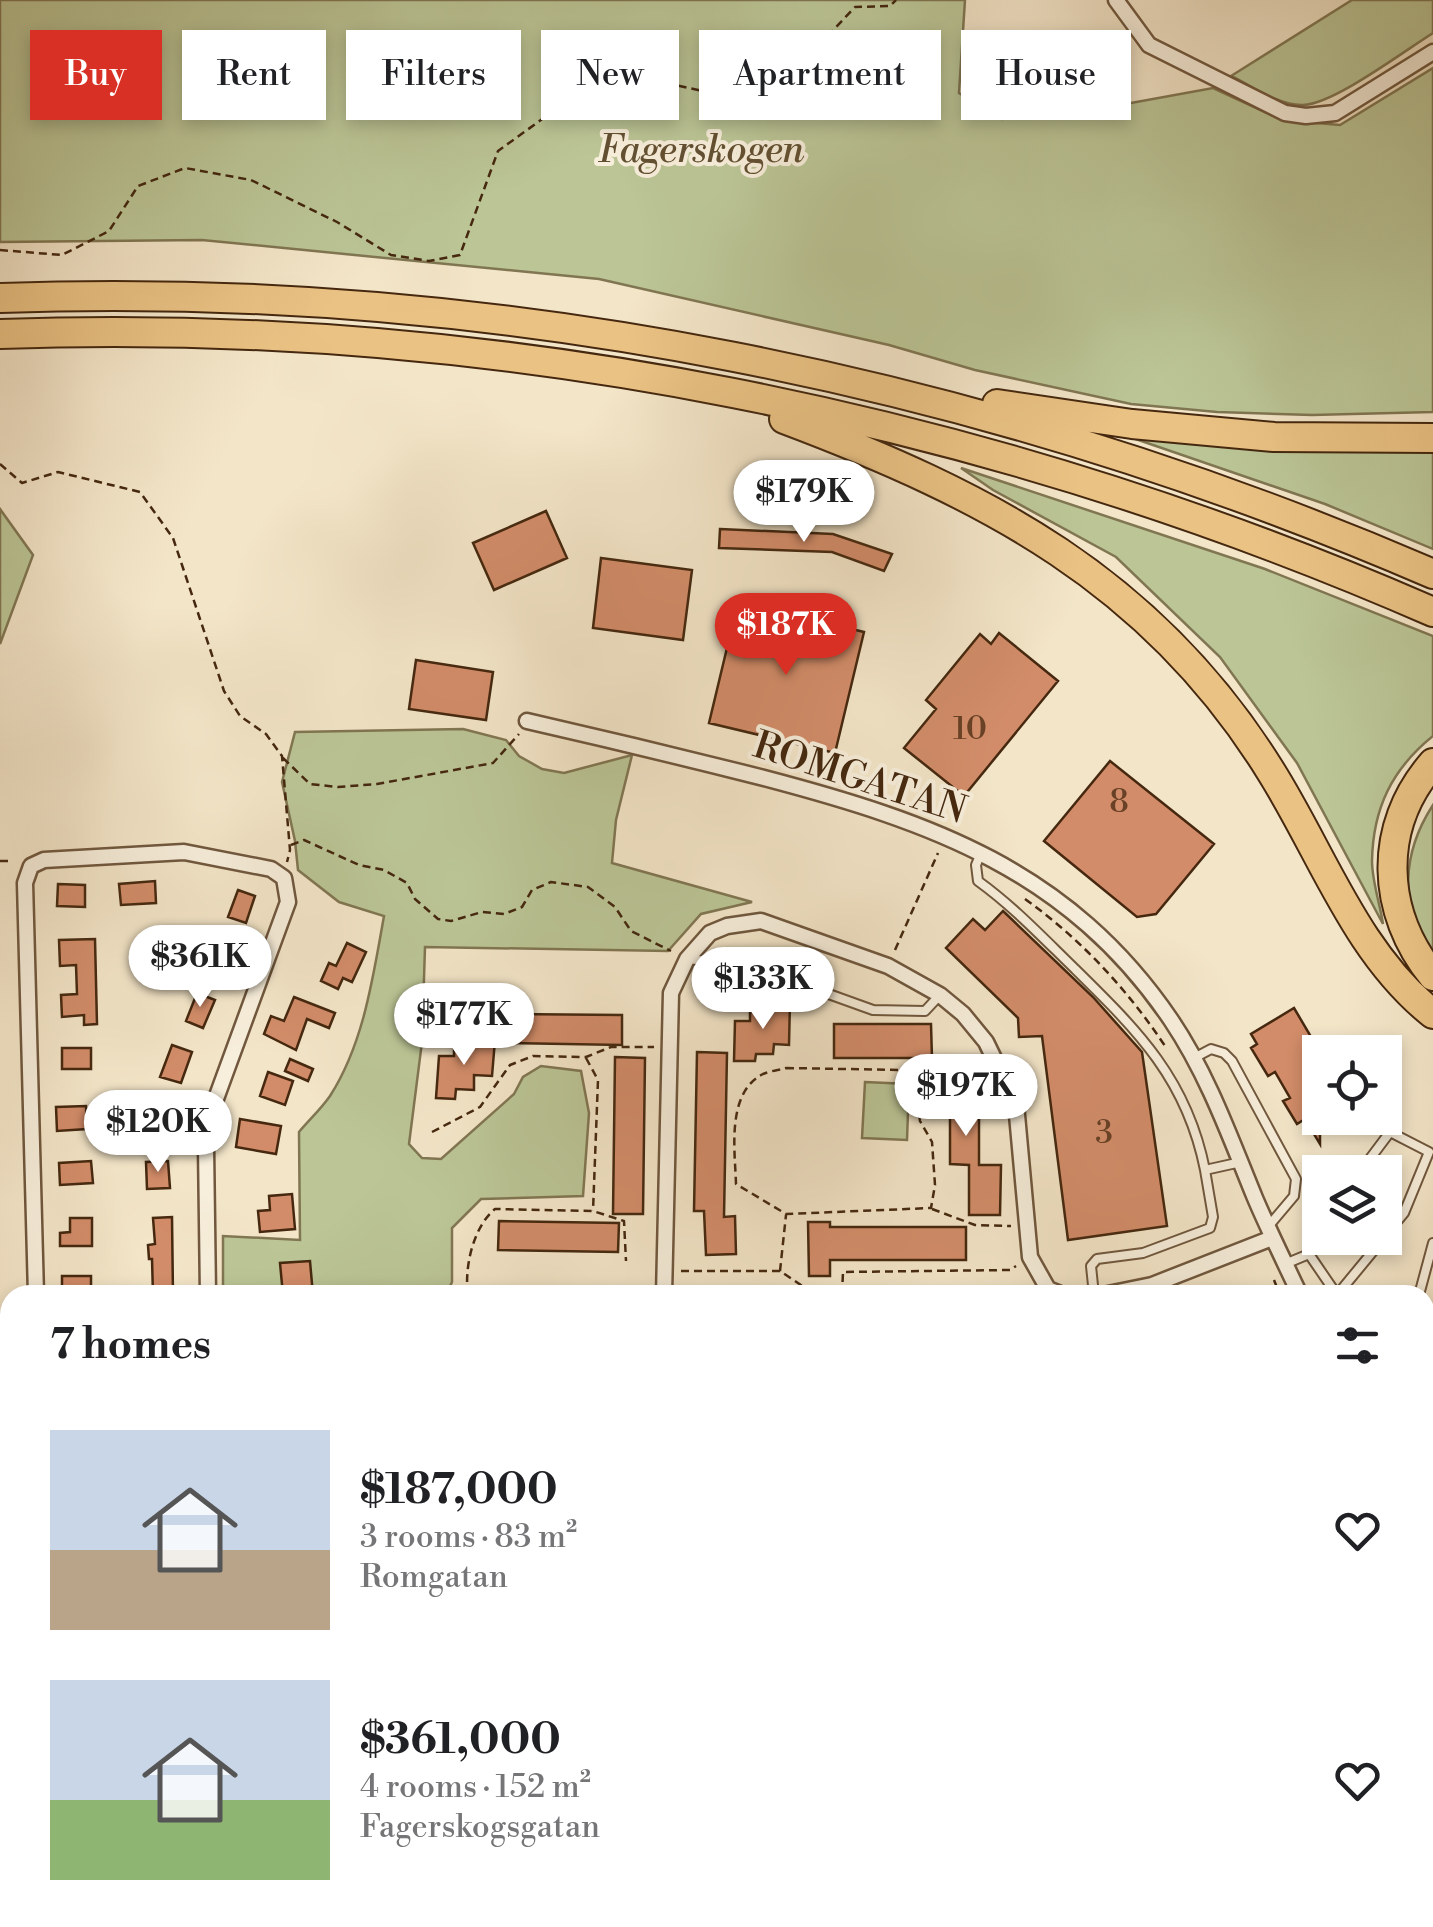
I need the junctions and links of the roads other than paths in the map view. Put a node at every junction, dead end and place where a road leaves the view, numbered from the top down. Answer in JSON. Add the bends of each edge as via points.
{"nodes":[{"id":1,"x":1116,"y":0,"type":"edge"},
{"id":2,"x":1433,"y":52,"type":"edge"},
{"id":3,"x":0,"y":298,"type":"edge"},
{"id":4,"x":0,"y":334,"type":"edge"},
{"id":5,"x":849,"y":382,"type":"junction"},
{"id":6,"x":698,"y":386,"type":"junction"},
{"id":7,"x":1433,"y":438,"type":"edge"},
{"id":8,"x":1433,"y":574,"type":"edge"},
{"id":9,"x":1433,"y":612,"type":"edge"},
{"id":10,"x":527,"y":721,"type":"road end"},
{"id":11,"x":1433,"y":763,"type":"edge"},
{"id":12,"x":982,"y":852,"type":"junction"},
{"id":13,"x":687,"y":959,"type":"junction"},
{"id":14,"x":767,"y":967,"type":"dead end"},
{"id":15,"x":1433,"y":976,"type":"edge"},
{"id":16,"x":823,"y":992,"type":"dead end"},
{"id":17,"x":940,"y":995,"type":"junction"},
{"id":18,"x":1433,"y":1014,"type":"edge"},
{"id":19,"x":1194,"y":1058,"type":"junction"},
{"id":20,"x":1373,"y":1155,"type":"edge"},
{"id":21,"x":1241,"y":1162,"type":"junction"},
{"id":22,"x":1205,"y":1170,"type":"junction"},
{"id":23,"x":1402,"y":1216,"type":"edge"},
{"id":24,"x":1270,"y":1233,"type":"junction"},
{"id":25,"x":1433,"y":1243,"type":"edge"},
{"id":26,"x":1307,"y":1255,"type":"edge"},
{"id":27,"x":1310,"y":1255,"type":"edge"},
{"id":28,"x":1370,"y":1255,"type":"edge"},
{"id":29,"x":1286,"y":1264,"type":"junction"},
{"id":30,"x":1433,"y":1268,"type":"edge"},
{"id":31,"x":1424,"y":1278,"type":"junction"},
{"id":32,"x":36,"y":1285,"type":"edge"},
{"id":33,"x":208,"y":1285,"type":"edge"},
{"id":34,"x":664,"y":1285,"type":"edge"},
{"id":35,"x":1046,"y":1285,"type":"edge"},
{"id":36,"x":1093,"y":1285,"type":"edge"},
{"id":37,"x":1154,"y":1285,"type":"edge"},
{"id":38,"x":1295,"y":1285,"type":"edge"},
{"id":39,"x":1330,"y":1285,"type":"edge"},
{"id":40,"x":1345,"y":1285,"type":"edge"},
{"id":41,"x":1422,"y":1285,"type":"edge"}],
"edges":[{"from":1,"to":2,"type":"street","via":[[1149,45],[1285,112],[1306,116],[1334,112]]},
{"from":3,"to":5,"type":"highway","via":[[250,300],[463,316],[654,343]]},
{"from":4,"to":6,"type":"highway","via":[[335,340]]},
{"from":5,"to":7,"type":"highway","via":[[1132,424],[1274,437]]},
{"from":5,"to":8,"type":"highway","via":[[1118,455],[1252,500]]},
{"from":6,"to":9,"type":"highway","via":[[969,448],[1109,489]]},
{"from":6,"to":18,"type":"highway","via":[[967,495],[1083,566],[1131,605],[1220,697],[1297,812],[1372,948]]},
{"from":10,"to":12,"type":"street","name":"ROMGATAN","via":[[859,803]]},
{"from":11,"to":15,"type":"highway","via":[[1396,827],[1391,875],[1403,929]]},
{"from":12,"to":19,"type":"street","name":"ROMGATAN","via":[[1044,890],[1125,960]]},
{"from":12,"to":22,"type":"lane","via":[[978,881],[1142,1036],[1190,1116]]},
{"from":13,"to":14,"type":"lane"},
{"from":13,"to":17,"type":"street","via":[[710,933],[761,921],[888,966]]},
{"from":13,"to":34,"type":"street","via":[[671,993]]},
{"from":16,"to":17,"type":"lane","via":[[874,1010],[925,1011]]},
{"from":17,"to":35,"type":"street","via":[[986,1042],[1016,1104],[1030,1257]]},
{"from":19,"to":21,"type":"street","name":"ROMGATAN"},
{"from":19,"to":24,"type":"lane","via":[[1211,1049],[1232,1061],[1296,1179],[1294,1196]]},
{"from":20,"to":23,"type":"lane","via":[[1390,1132],[1429,1152]]},
{"from":21,"to":22,"type":"lane"},
{"from":21,"to":24,"type":"street","name":"ROMGATAN"},
{"from":22,"to":36,"type":"lane","via":[[1210,1228],[1142,1252],[1097,1259]]},
{"from":24,"to":29,"type":"street","name":"ROMGATAN"},
{"from":24,"to":37,"type":"street"},
{"from":25,"to":31,"type":"lane"},
{"from":26,"to":29,"type":"lane"},
{"from":27,"to":39,"type":"lane"},
{"from":28,"to":40,"type":"lane"},
{"from":29,"to":38,"type":"street","name":"ROMGATAN"},
{"from":30,"to":31,"type":"lane"},
{"from":31,"to":41,"type":"lane"},
{"from":32,"to":33,"type":"street","via":[[25,882],[32,866],[44,860],[184,852],[271,868],[284,878],[288,902],[210,1115]]}]}
